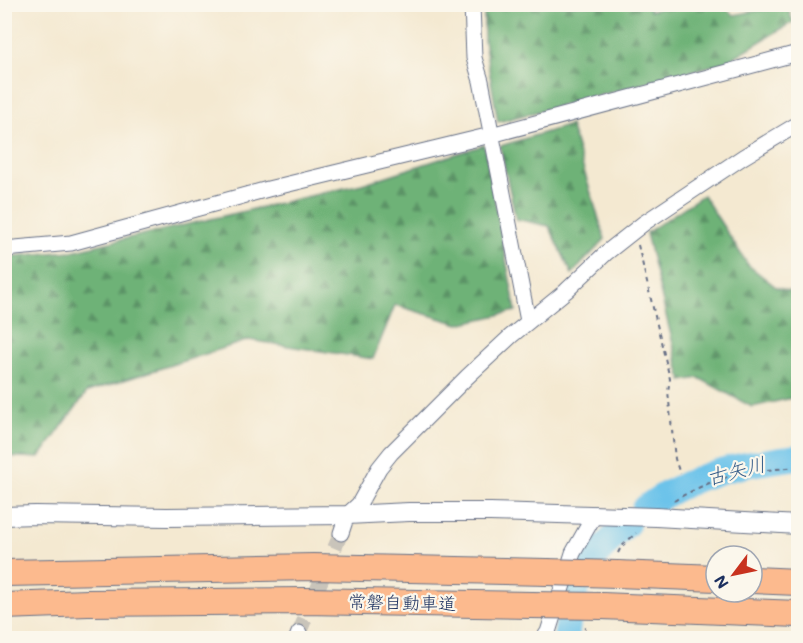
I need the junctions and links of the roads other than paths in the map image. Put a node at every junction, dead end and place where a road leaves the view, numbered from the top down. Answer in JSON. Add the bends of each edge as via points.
{"nodes":[{"id":1,"x":472,"y":4,"type":"edge"},
{"id":2,"x":798,"y":53,"type":"edge"},
{"id":3,"x":798,"y":124,"type":"edge"},
{"id":4,"x":491,"y":135,"type":"junction"},
{"id":5,"x":4,"y":249,"type":"edge"},
{"id":6,"x":528,"y":321,"type":"junction"},
{"id":7,"x":595,"y":514,"type":"junction"},
{"id":8,"x":4,"y":516,"type":"edge"},
{"id":9,"x":347,"y":516,"type":"junction"},
{"id":10,"x":798,"y":525,"type":"edge"},
{"id":11,"x":341,"y":533,"type":"tunnel mouth"},
{"id":12,"x":4,"y":573,"type":"edge"},
{"id":13,"x":704,"y":578,"type":"edge"},
{"id":14,"x":764,"y":581,"type":"edge"},
{"id":15,"x":798,"y":582,"type":"edge"},
{"id":16,"x":4,"y":606,"type":"edge"},
{"id":17,"x":798,"y":614,"type":"edge"},
{"id":18,"x":544,"y":639,"type":"edge"}],
"edges":[{"from":1,"to":4,"type":"street","via":[[474,58]]},
{"from":2,"to":4,"type":"street"},
{"from":3,"to":6,"type":"street","via":[[644,223]]},
{"from":4,"to":5,"type":"street","via":[[268,189],[71,243]]},
{"from":4,"to":6,"type":"street"},
{"from":6,"to":9,"type":"street","via":[[391,453]]},
{"from":7,"to":9,"type":"street"},
{"from":7,"to":10,"type":"street"},
{"from":7,"to":18,"type":"street","via":[[573,553]]},
{"from":8,"to":9,"type":"street"},
{"from":9,"to":11,"type":"street"},
{"from":12,"to":13,"type":"highway","name":"常磐自動車道","bridge":true,"via":[[313,567]]},
{"from":14,"to":15,"type":"highway"},
{"from":16,"to":17,"type":"highway","name":"常磐自動車道","bridge":true,"via":[[304,601]]}]}
